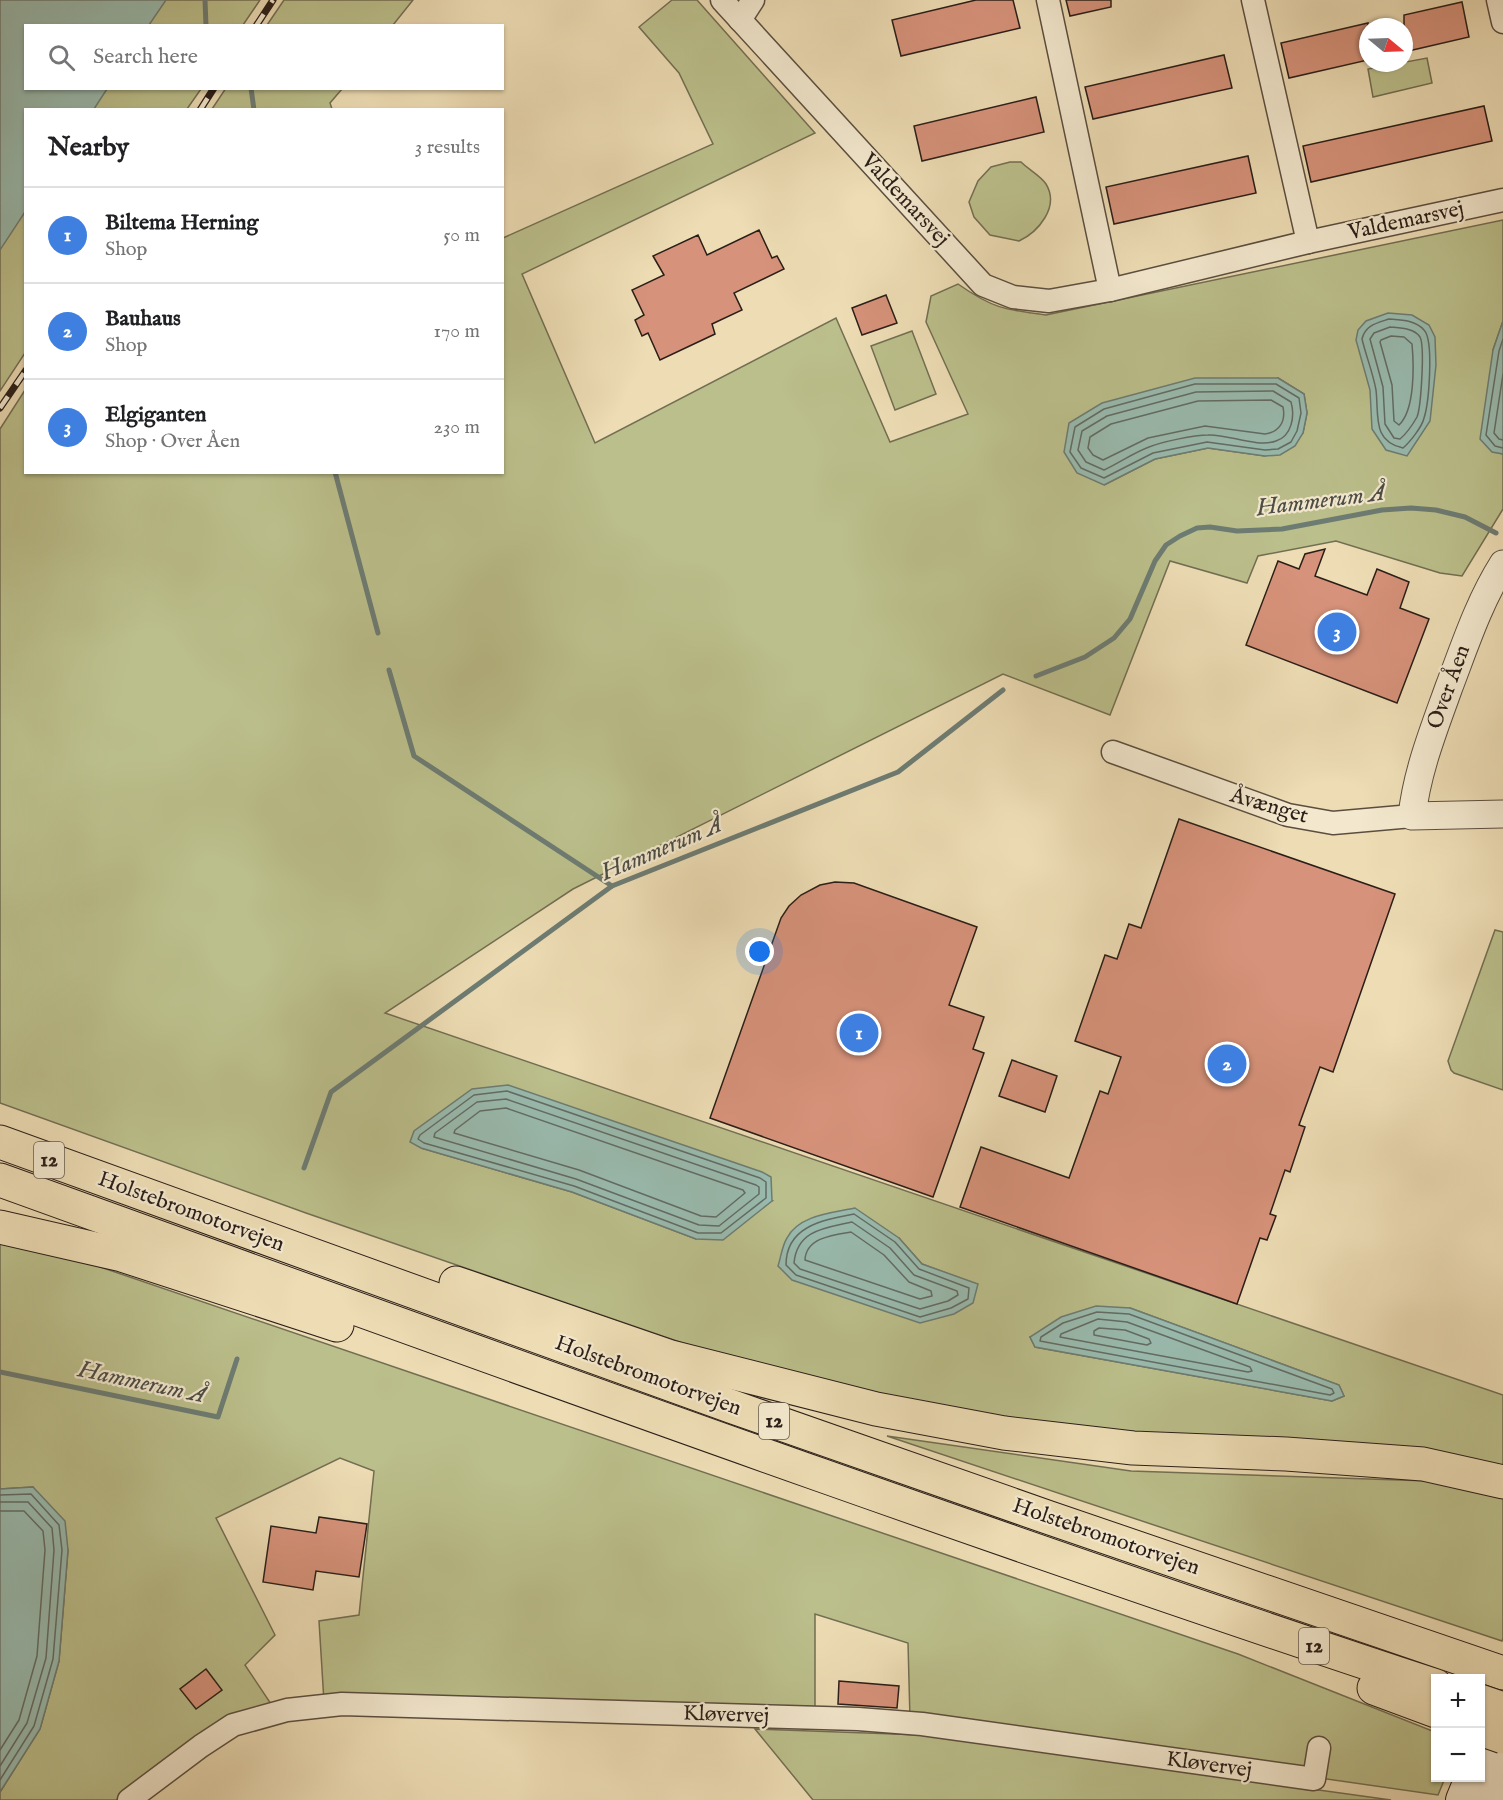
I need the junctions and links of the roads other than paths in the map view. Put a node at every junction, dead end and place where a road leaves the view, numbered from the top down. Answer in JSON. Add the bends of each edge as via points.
{"nodes":[{"id":1,"x":722,"y":0,"type":"edge"},
{"id":2,"x":753,"y":0,"type":"edge"},
{"id":3,"x":1048,"y":0,"type":"edge"},
{"id":4,"x":1253,"y":0,"type":"edge"},
{"id":5,"x":1498,"y":0,"type":"edge"},
{"id":6,"x":740,"y":20,"type":"junction"},
{"id":7,"x":1503,"y":22,"type":"edge"},
{"id":8,"x":1503,"y":200,"type":"edge"},
{"id":9,"x":1308,"y":242,"type":"junction"},
{"id":10,"x":1110,"y":290,"type":"junction"},
{"id":11,"x":1503,"y":564,"type":"edge"},
{"id":12,"x":1113,"y":752,"type":"dead end"},
{"id":13,"x":1503,"y":814,"type":"edge"},
{"id":14,"x":1412,"y":816,"type":"junction"},
{"id":15,"x":0,"y":1142,"type":"edge"},
{"id":16,"x":98,"y":1178,"type":"junction"},
{"id":17,"x":0,"y":1180,"type":"edge"},
{"id":18,"x":0,"y":1227,"type":"edge"},
{"id":19,"x":731,"y":1443,"type":"junction"},
{"id":20,"x":1503,"y":1482,"type":"edge"},
{"id":21,"x":1503,"y":1673,"type":"edge"},
{"id":22,"x":1503,"y":1699,"type":"edge"},
{"id":23,"x":1431,"y":1701,"type":"edge"},
{"id":24,"x":1485,"y":1703,"type":"edge"},
{"id":25,"x":1503,"y":1708,"type":"edge"},
{"id":26,"x":1485,"y":1731,"type":"edge"},
{"id":27,"x":1503,"y":1737,"type":"edge"},
{"id":28,"x":1485,"y":1743,"type":"edge"},
{"id":29,"x":1319,"y":1748,"type":"dead end"},
{"id":30,"x":1503,"y":1758,"type":"edge"},
{"id":31,"x":1469,"y":1782,"type":"edge"},
{"id":32,"x":129,"y":1800,"type":"edge"},
{"id":33,"x":1462,"y":1800,"type":"edge"},
{"id":34,"x":1486,"y":1800,"type":"edge"}],
"edges":[{"from":1,"to":6,"type":"street","name":"Valdemarsvej"},
{"from":2,"to":6,"type":"street"},
{"from":3,"to":10,"type":"street"},
{"from":4,"to":9,"type":"street"},
{"from":5,"to":7,"type":"street"},
{"from":6,"to":10,"type":"street","name":"Valdemarsvej","via":[[983,285],[1013,297],[1049,301]]},
{"from":8,"to":9,"type":"street","name":"Valdemarsvej"},
{"from":9,"to":10,"type":"street","name":"Valdemarsvej"},
{"from":11,"to":14,"type":"street","name":"Over Åen","via":[[1471,628],[1424,756]]},
{"from":12,"to":14,"type":"street","name":"Åvænget","via":[[1288,815],[1333,822]]},
{"from":13,"to":14,"type":"street","name":"Åvænget"},
{"from":15,"to":16,"type":"highway","name":"Holstebromotorvejen","number":"12"},
{"from":16,"to":20,"type":"highway","via":[[194,1194],[671,1357],[876,1409],[1004,1433],[1133,1448],[1423,1464]]},
{"from":16,"to":21,"type":"highway","name":"Holstebromotorvejen","number":"12","via":[[767,1419]]},
{"from":17,"to":19,"type":"highway","name":"Holstebromotorvejen","number":"12"},
{"from":18,"to":19,"type":"highway","via":[[122,1255],[627,1422]]},
{"from":19,"to":23,"type":"highway","name":"Holstebromotorvejen","number":"12","via":[[1192,1605],[1296,1659]]},
{"from":22,"to":28,"type":"main road"},
{"from":24,"to":25,"type":"highway","bridge":true},
{"from":26,"to":27,"type":"highway","bridge":true},
{"from":29,"to":32,"type":"street","name":"Kløvervej","via":[[1314,1779],[922,1724],[858,1719],[342,1704],[286,1710],[233,1725]]},
{"from":30,"to":34,"type":"main road"},
{"from":31,"to":33,"type":"main road"}]}
